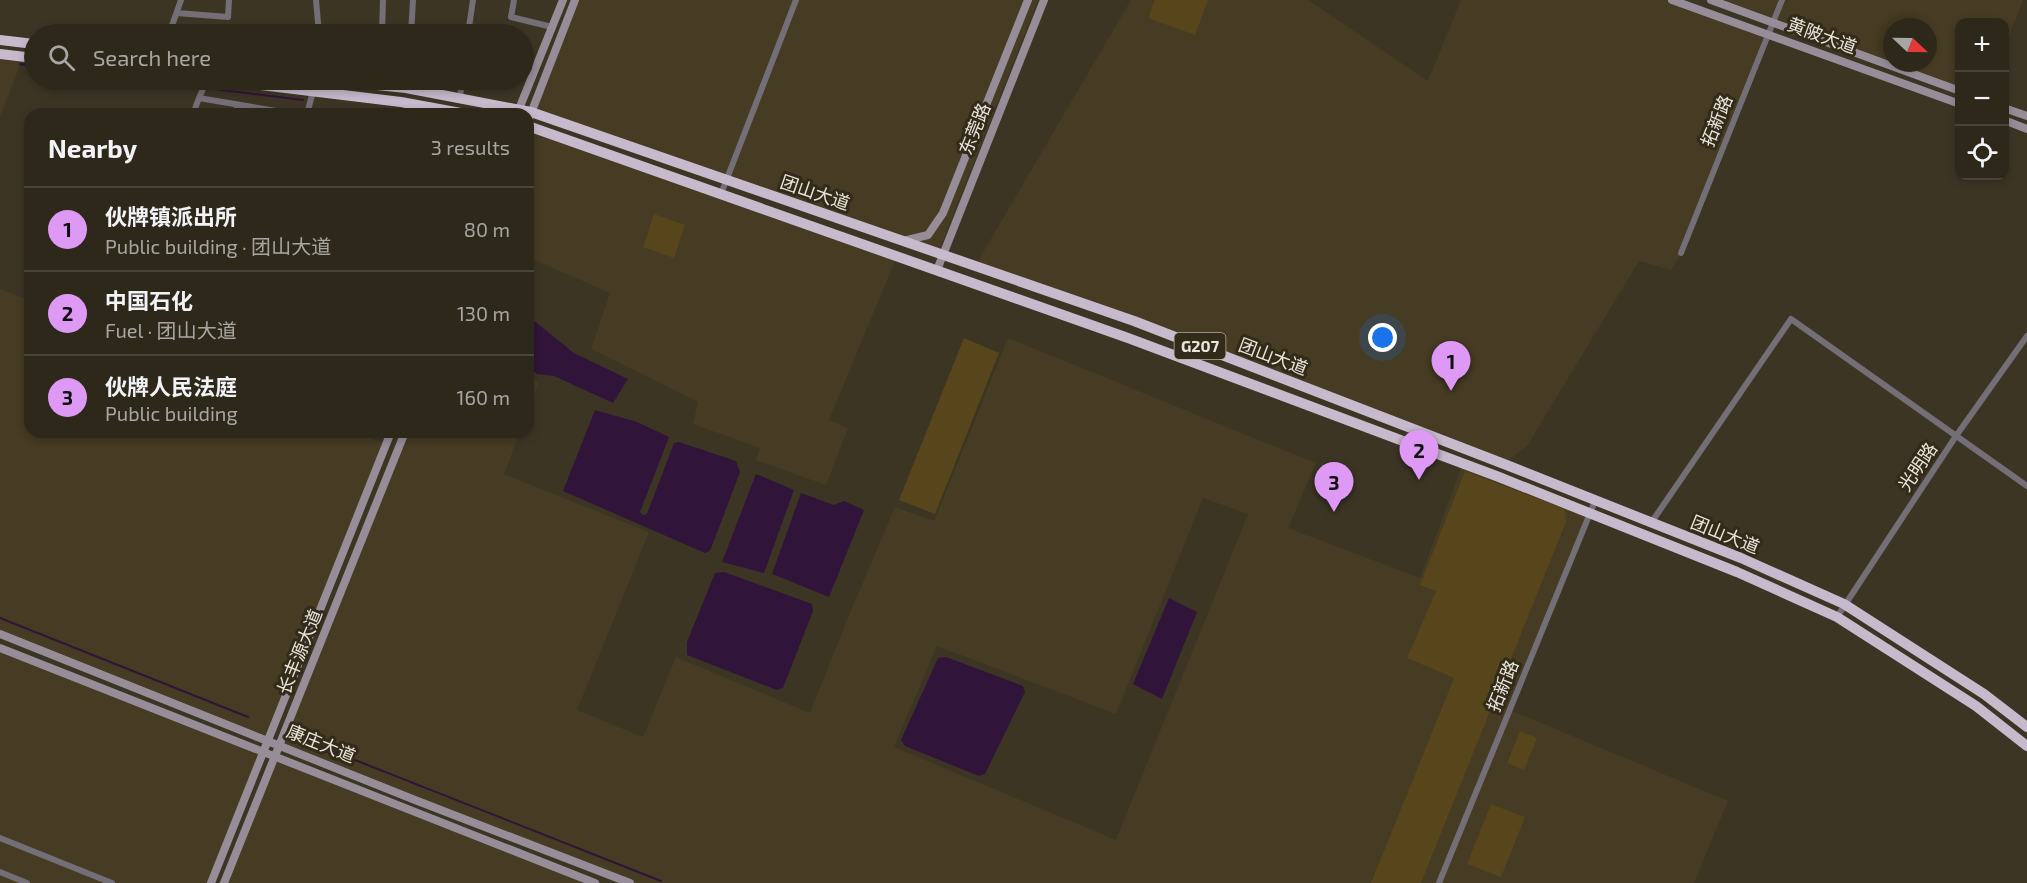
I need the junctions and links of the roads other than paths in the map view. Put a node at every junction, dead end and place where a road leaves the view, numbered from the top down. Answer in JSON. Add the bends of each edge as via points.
{"nodes":[{"id":1,"x":181,"y":0,"type":"edge"},
{"id":2,"x":229,"y":0,"type":"edge"},
{"id":3,"x":316,"y":0,"type":"edge"},
{"id":4,"x":384,"y":0,"type":"edge"},
{"id":5,"x":413,"y":0,"type":"edge"},
{"id":6,"x":473,"y":0,"type":"edge"},
{"id":7,"x":514,"y":0,"type":"edge"},
{"id":8,"x":562,"y":0,"type":"edge"},
{"id":9,"x":575,"y":0,"type":"edge"},
{"id":10,"x":796,"y":0,"type":"edge"},
{"id":11,"x":1028,"y":0,"type":"edge"},
{"id":12,"x":1044,"y":0,"type":"edge"},
{"id":13,"x":1672,"y":0,"type":"edge"},
{"id":14,"x":1711,"y":0,"type":"edge"},
{"id":15,"x":1782,"y":0,"type":"edge"},
{"id":16,"x":177,"y":13,"type":"junction"},
{"id":17,"x":1773,"y":22,"type":"junction"},
{"id":18,"x":173,"y":24,"type":"edge"},
{"id":19,"x":318,"y":24,"type":"edge"},
{"id":20,"x":383,"y":24,"type":"edge"},
{"id":21,"x":412,"y":24,"type":"edge"},
{"id":22,"x":469,"y":24,"type":"edge"},
{"id":23,"x":552,"y":27,"type":"junction"},
{"id":24,"x":1768,"y":34,"type":"junction"},
{"id":25,"x":0,"y":40,"type":"edge"},
{"id":26,"x":24,"y":43,"type":"edge"},
{"id":27,"x":0,"y":54,"type":"edge"},
{"id":28,"x":24,"y":57,"type":"edge"},
{"id":29,"x":534,"y":72,"type":"edge"},
{"id":30,"x":203,"y":90,"type":"edge"},
{"id":31,"x":313,"y":90,"type":"edge"},
{"id":32,"x":340,"y":90,"type":"edge"},
{"id":33,"x":432,"y":90,"type":"edge"},
{"id":34,"x":461,"y":90,"type":"edge"},
{"id":35,"x":527,"y":90,"type":"edge"},
{"id":36,"x":1955,"y":90,"type":"edge"},
{"id":37,"x":199,"y":98,"type":"junction"},
{"id":38,"x":460,"y":98,"type":"junction"},
{"id":39,"x":1955,"y":103,"type":"edge"},
{"id":40,"x":238,"y":105,"type":"junction"},
{"id":41,"x":196,"y":108,"type":"edge"},
{"id":42,"x":237,"y":108,"type":"edge"},
{"id":43,"x":251,"y":108,"type":"edge"},
{"id":44,"x":309,"y":108,"type":"edge"},
{"id":45,"x":434,"y":108,"type":"edge"},
{"id":46,"x":501,"y":108,"type":"edge"},
{"id":47,"x":520,"y":108,"type":"edge"},
{"id":48,"x":533,"y":108,"type":"edge"},
{"id":49,"x":2009,"y":110,"type":"edge"},
{"id":50,"x":2027,"y":116,"type":"edge"},
{"id":51,"x":534,"y":118,"type":"edge"},
{"id":52,"x":2009,"y":122,"type":"edge"},
{"id":53,"x":534,"y":128,"type":"edge"},
{"id":54,"x":2027,"y":129,"type":"edge"},
{"id":55,"x":726,"y":179,"type":"junction"},
{"id":56,"x":721,"y":194,"type":"junction"},
{"id":57,"x":903,"y":241,"type":"junction"},
{"id":58,"x":1681,"y":253,"type":"dead end"},
{"id":59,"x":943,"y":255,"type":"junction"},
{"id":60,"x":937,"y":270,"type":"junction"},
{"id":61,"x":2027,"y":336,"type":"edge"},
{"id":62,"x":1956,"y":436,"type":"junction"},
{"id":63,"x":389,"y":438,"type":"edge"},
{"id":64,"x":403,"y":438,"type":"edge"},
{"id":65,"x":2027,"y":486,"type":"edge"},
{"id":66,"x":1595,"y":501,"type":"junction"},
{"id":67,"x":1590,"y":514,"type":"junction"},
{"id":68,"x":1651,"y":523,"type":"junction"},
{"id":69,"x":1844,"y":604,"type":"junction"},
{"id":70,"x":1837,"y":616,"type":"junction"},
{"id":71,"x":0,"y":634,"type":"edge"},
{"id":72,"x":0,"y":648,"type":"edge"},
{"id":73,"x":2027,"y":727,"type":"edge"},
{"id":74,"x":268,"y":740,"type":"junction"},
{"id":75,"x":280,"y":745,"type":"junction"},
{"id":76,"x":2027,"y":746,"type":"edge"},
{"id":77,"x":264,"y":752,"type":"junction"},
{"id":78,"x":276,"y":756,"type":"junction"},
{"id":79,"x":0,"y":838,"type":"edge"},
{"id":80,"x":0,"y":872,"type":"edge"},
{"id":81,"x":27,"y":883,"type":"edge"},
{"id":82,"x":112,"y":883,"type":"edge"},
{"id":83,"x":211,"y":883,"type":"edge"},
{"id":84,"x":224,"y":883,"type":"edge"},
{"id":85,"x":595,"y":883,"type":"edge"},
{"id":86,"x":630,"y":883,"type":"edge"},
{"id":87,"x":1439,"y":883,"type":"edge"}],
"edges":[{"from":1,"to":16,"type":"street"},
{"from":2,"to":16,"type":"street","via":[[228,18]]},
{"from":3,"to":19,"type":"street"},
{"from":4,"to":20,"type":"street"},
{"from":5,"to":21,"type":"street"},
{"from":6,"to":22,"type":"street"},
{"from":7,"to":23,"type":"street","via":[[511,17]]},
{"from":8,"to":23,"type":"main road"},
{"from":9,"to":48,"type":"main road"},
{"from":10,"to":55,"type":"street"},
{"from":11,"to":57,"type":"main road","name":"东莞路","via":[[943,213],[928,235]]},
{"from":12,"to":59,"type":"main road","name":"东莞路"},
{"from":13,"to":24,"type":"main road","name":"黄陂大道"},
{"from":14,"to":17,"type":"main road","name":"黄陂大道"},
{"from":15,"to":17,"type":"street","name":"拓新路"},
{"from":16,"to":18,"type":"street"},
{"from":17,"to":24,"type":"street","name":"拓新路"},
{"from":17,"to":36,"type":"main road","name":"黄陂大道"},
{"from":23,"to":29,"type":"main road"},
{"from":24,"to":39,"type":"main road","name":"黄陂大道"},
{"from":24,"to":58,"type":"street","name":"拓新路"},
{"from":25,"to":26,"type":"highway"},
{"from":27,"to":28,"type":"highway"},
{"from":30,"to":37,"type":"street"},
{"from":31,"to":44,"type":"street"},
{"from":32,"to":45,"type":"highway"},
{"from":33,"to":38,"type":"highway","name":"团山大道","number":"G207"},
{"from":34,"to":38,"type":"street"},
{"from":35,"to":47,"type":"main road"},
{"from":37,"to":40,"type":"street"},
{"from":37,"to":41,"type":"street"},
{"from":38,"to":46,"type":"highway","name":"团山大道","number":"G207"},
{"from":40,"to":42,"type":"street"},
{"from":40,"to":43,"type":"street"},
{"from":49,"to":50,"type":"main road"},
{"from":51,"to":55,"type":"highway","name":"团山大道","number":"G207"},
{"from":52,"to":54,"type":"main road"},
{"from":53,"to":56,"type":"highway","name":"团山大道","number":"G207"},
{"from":55,"to":56,"type":"street"},
{"from":55,"to":57,"type":"highway","name":"团山大道","number":"G207"},
{"from":56,"to":60,"type":"highway","name":"团山大道","number":"G207"},
{"from":57,"to":59,"type":"highway","name":"团山大道","number":"G207"},
{"from":59,"to":60,"type":"main road","name":"东莞路"},
{"from":59,"to":66,"type":"highway","name":"团山大道","number":"G207","via":[[1134,321]]},
{"from":60,"to":67,"type":"highway","name":"团山大道","number":"G207"},
{"from":61,"to":62,"type":"street","name":"光明路"},
{"from":62,"to":65,"type":"street"},
{"from":62,"to":68,"type":"street","via":[[1791,319]]},
{"from":62,"to":69,"type":"street","name":"光明路"},
{"from":63,"to":74,"type":"main road","name":"长丰源大道"},
{"from":64,"to":75,"type":"main road","name":"长丰源大道"},
{"from":66,"to":67,"type":"street","name":"拓新路"},
{"from":66,"to":68,"type":"highway","name":"团山大道","number":"G207"},
{"from":67,"to":70,"type":"highway","name":"团山大道","number":"G207"},
{"from":67,"to":87,"type":"street","name":"拓新路"},
{"from":68,"to":69,"type":"highway","name":"团山大道","number":"G207"},
{"from":69,"to":70,"type":"street","name":"光明路"},
{"from":69,"to":73,"type":"highway","name":"团山大道","number":"G207","via":[[1984,694]]},
{"from":70,"to":76,"type":"highway","name":"团山大道","number":"G207","via":[[1976,706]]},
{"from":71,"to":74,"type":"main road","name":"康庄大道"},
{"from":72,"to":77,"type":"main road","name":"康庄大道"},
{"from":74,"to":75,"type":"main road","name":"康庄大道"},
{"from":74,"to":77,"type":"main road","name":"长丰源大道"},
{"from":75,"to":78,"type":"main road","name":"长丰源大道"},
{"from":75,"to":86,"type":"main road","name":"康庄大道"},
{"from":77,"to":78,"type":"main road","name":"康庄大道"},
{"from":77,"to":83,"type":"main road","name":"长丰源大道"},
{"from":78,"to":84,"type":"main road","name":"长丰源大道"},
{"from":78,"to":85,"type":"main road","name":"康庄大道"},
{"from":79,"to":82,"type":"street"},
{"from":80,"to":81,"type":"street"}]}
